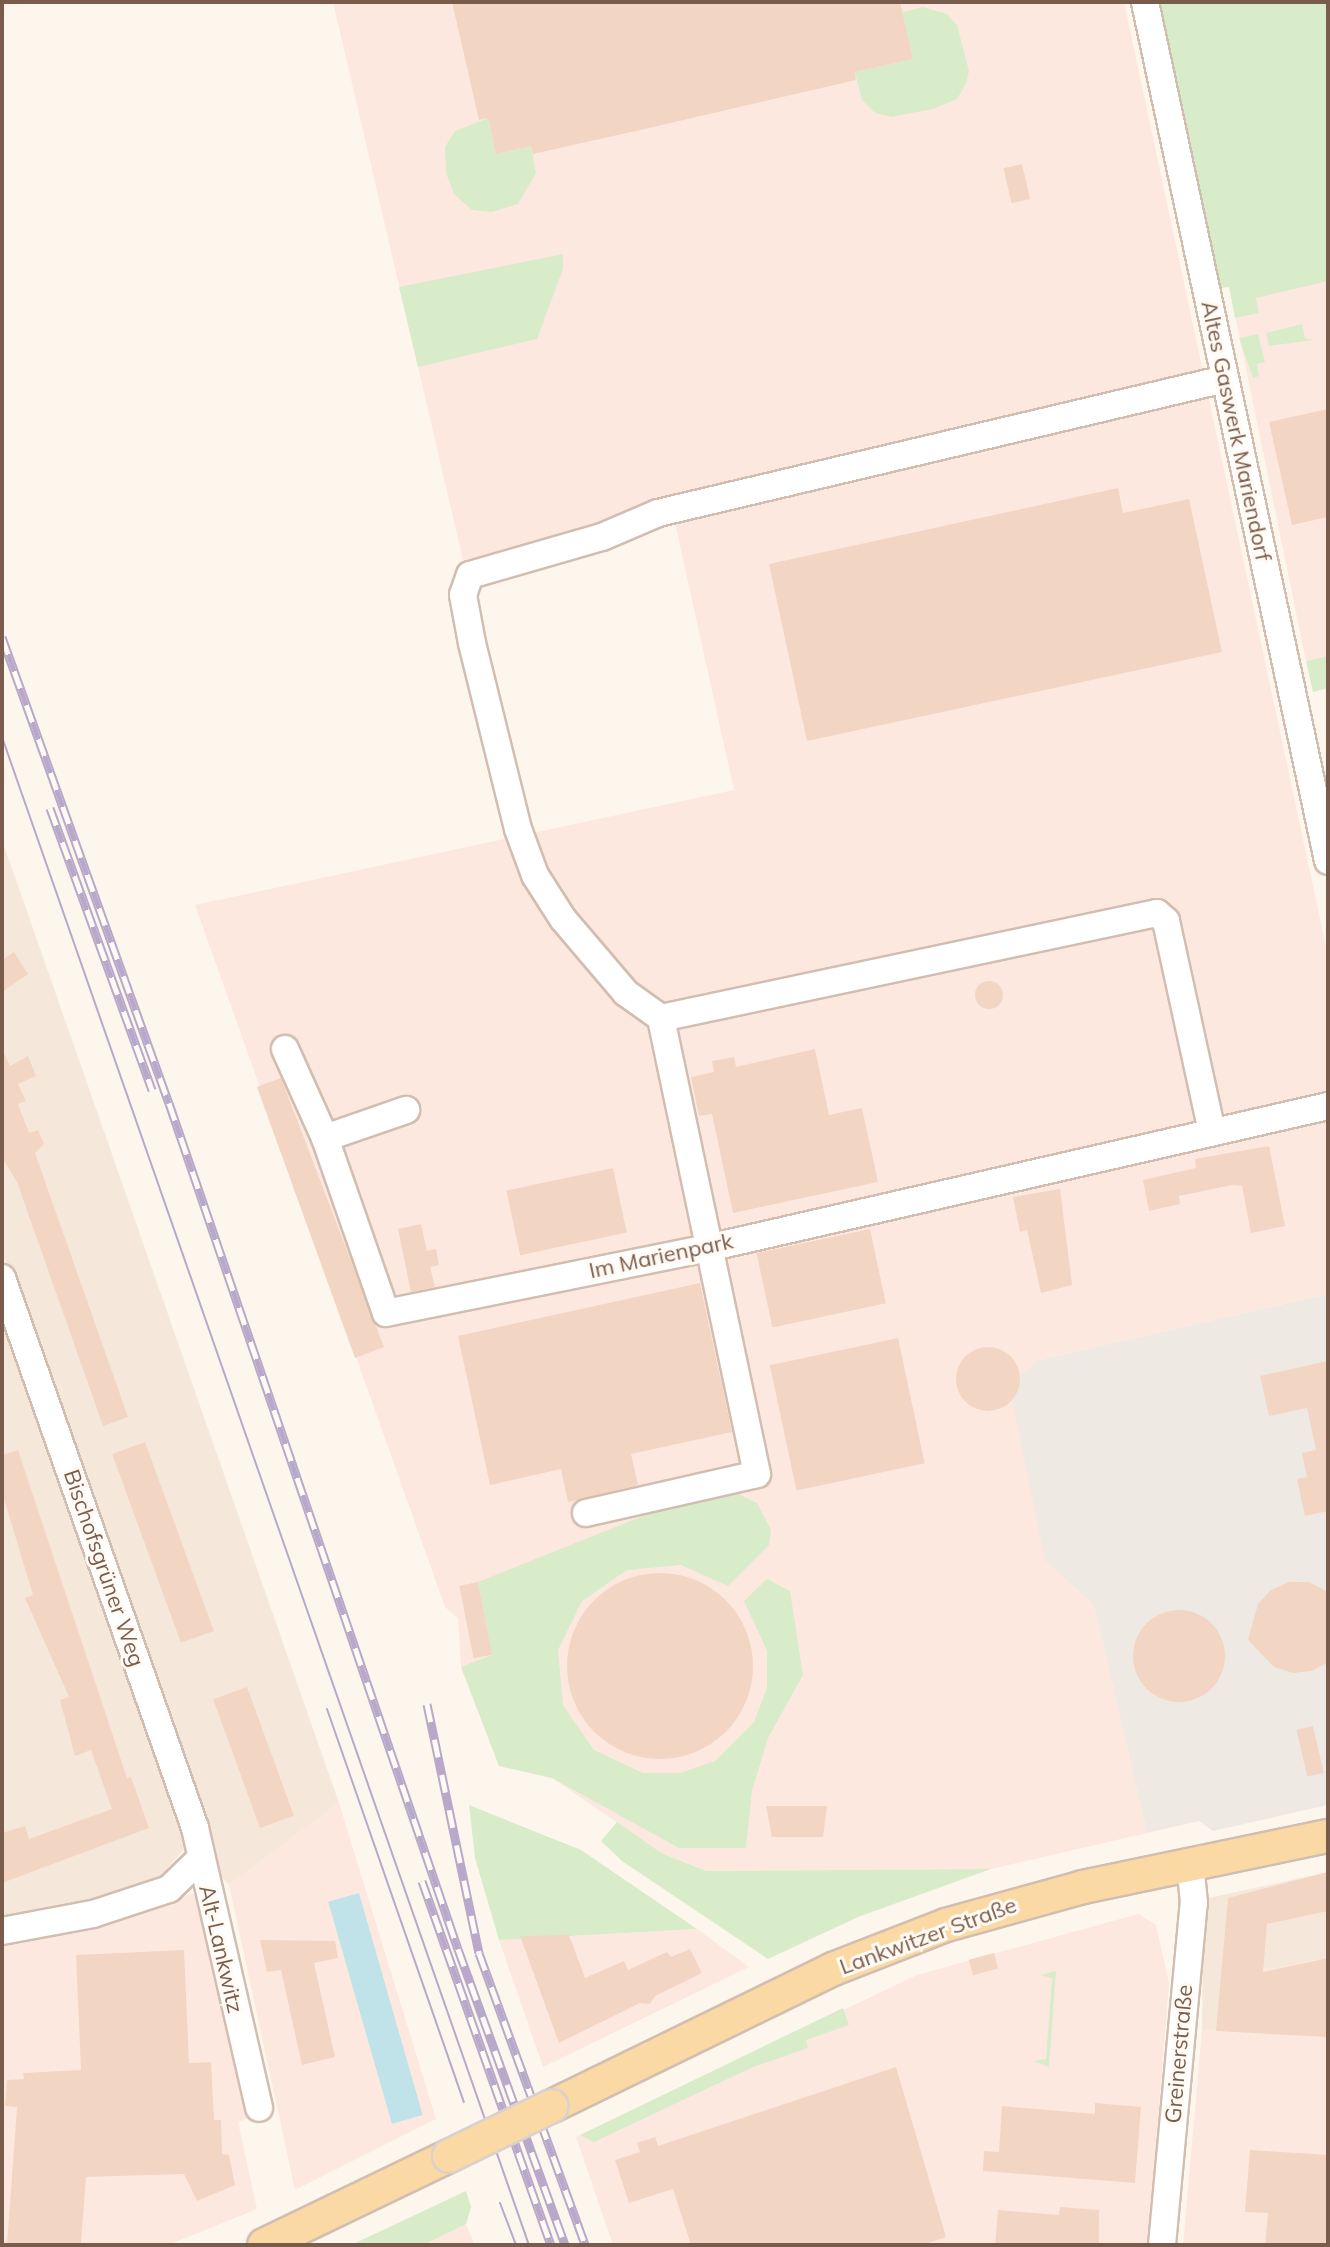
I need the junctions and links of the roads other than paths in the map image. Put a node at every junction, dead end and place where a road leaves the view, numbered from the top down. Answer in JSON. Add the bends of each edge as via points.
{"nodes":[{"id":1,"x":1145,"y":2,"type":"edge"},
{"id":2,"x":1225,"y":379,"type":"junction"},
{"id":3,"x":1328,"y":861,"type":"edge"},
{"id":4,"x":661,"y":1018,"type":"junction"},
{"id":5,"x":285,"y":1049,"type":"dead end"},
{"id":6,"x":1328,"y":1106,"type":"edge"},
{"id":7,"x":406,"y":1110,"type":"dead end"},
{"id":8,"x":1212,"y":1132,"type":"junction"},
{"id":9,"x":325,"y":1138,"type":"junction"},
{"id":10,"x":709,"y":1254,"type":"junction"},
{"id":11,"x":2,"y":1278,"type":"edge"},
{"id":12,"x":586,"y":1513,"type":"dead end"},
{"id":13,"x":1328,"y":1836,"type":"edge"},
{"id":14,"x":200,"y":1859,"type":"junction"},
{"id":15,"x":1190,"y":1863,"type":"junction"},
{"id":16,"x":2,"y":1931,"type":"edge"},
{"id":17,"x":259,"y":2108,"type":"dead end"},
{"id":18,"x":269,"y":2244,"type":"edge"},
{"id":19,"x":1162,"y":2245,"type":"edge"}],
"edges":[{"from":1,"to":2,"type":"street","name":"Altes Gaswerk Mariendorf"},
{"from":2,"to":3,"type":"street","name":"Altes Gaswerk Mariendorf"},
{"from":2,"to":4,"type":"street","via":[[658,513],[602,537],[470,575],[463,595],[472,643],[518,829],[535,875],[563,919],[626,993]]},
{"from":4,"to":8,"type":"street","via":[[1157,913],[1166,921]]},
{"from":4,"to":10,"type":"street"},
{"from":5,"to":9,"type":"street","name":"Im Marienpark"},
{"from":6,"to":8,"type":"street","name":"Im Marienpark"},
{"from":7,"to":9,"type":"street"},
{"from":8,"to":10,"type":"street","name":"Im Marienpark","via":[[736,1241]]},
{"from":9,"to":10,"type":"street","name":"Im Marienpark","via":[[386,1313]]},
{"from":10,"to":12,"type":"street","via":[[757,1474]]},
{"from":11,"to":14,"type":"street","name":"Bischofsgrüner Weg","via":[[191,1815]]},
{"from":13,"to":15,"type":"main road","name":"Lankwitzer Straße"},
{"from":14,"to":16,"type":"street","name":"Alt-Lankwitz","via":[[169,1889],[93,1914]]},
{"from":14,"to":17,"type":"street","name":"Alt-Lankwitz"},
{"from":15,"to":18,"type":"main road","name":"Lankwitzer Straße","bridge":true,"via":[[997,1909],[884,1948]]},
{"from":15,"to":19,"type":"street","name":"Greinerstraße","via":[[1194,1903]]}]}
